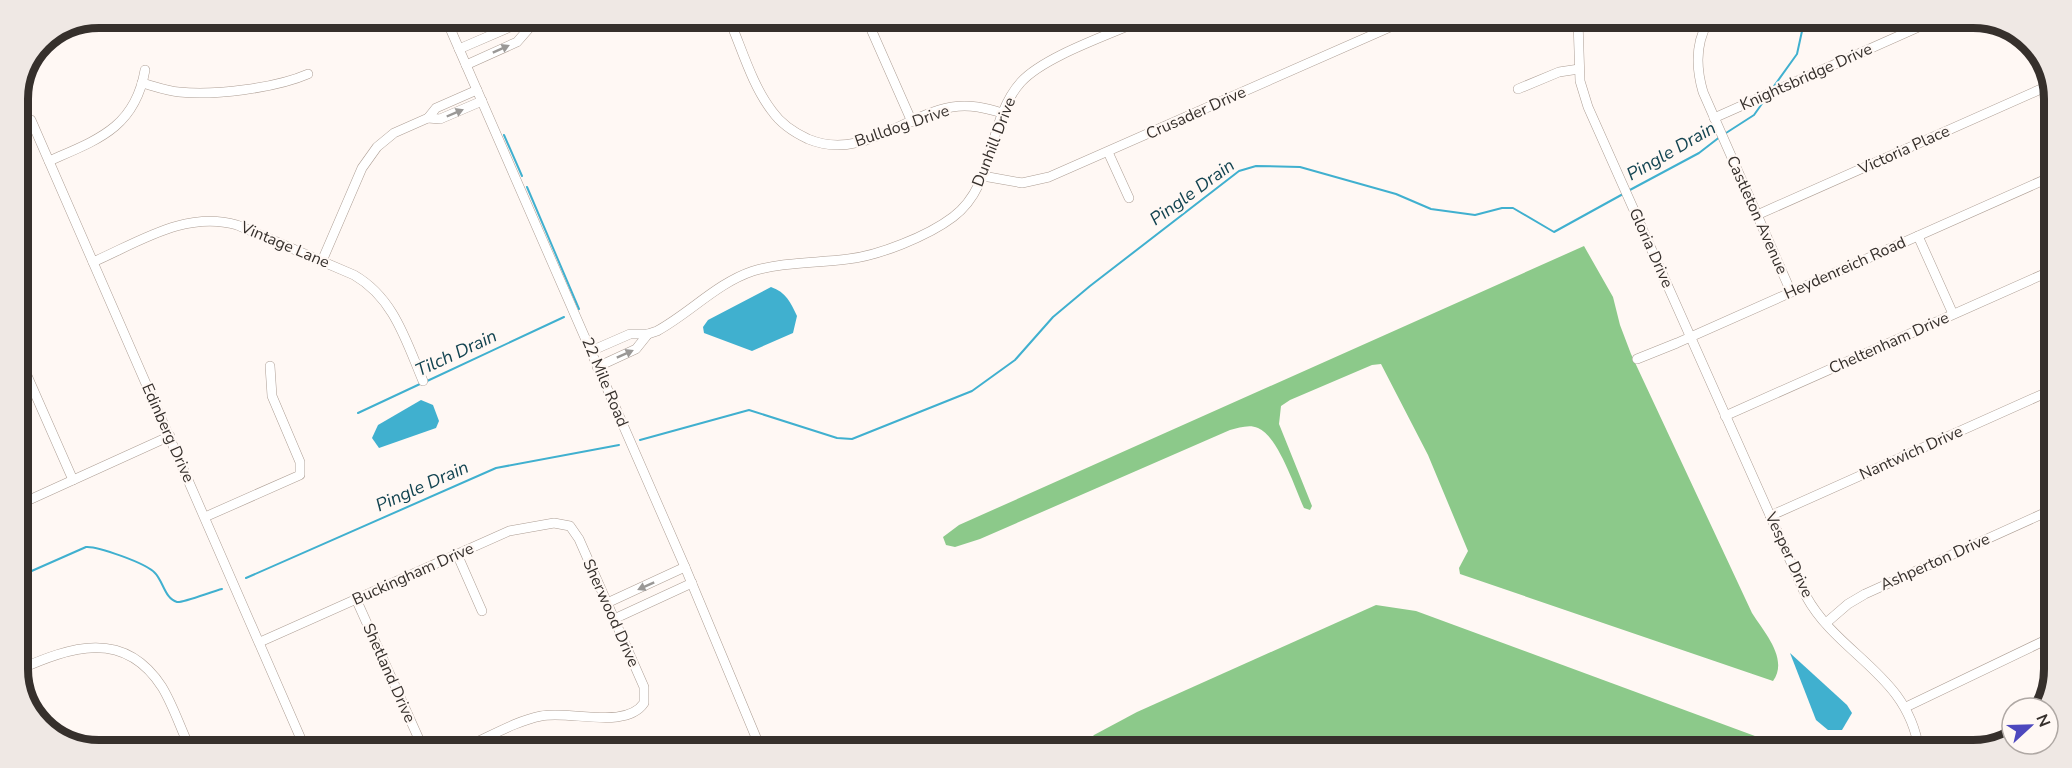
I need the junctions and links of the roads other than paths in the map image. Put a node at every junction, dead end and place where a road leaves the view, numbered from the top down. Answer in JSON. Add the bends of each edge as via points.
{"nodes":[{"id":1,"x":450,"y":28,"type":"edge"},
{"id":2,"x":508,"y":28,"type":"edge"},
{"id":3,"x":529,"y":28,"type":"edge"},
{"id":4,"x":733,"y":28,"type":"edge"},
{"id":5,"x":871,"y":28,"type":"edge"},
{"id":6,"x":1125,"y":28,"type":"edge"},
{"id":7,"x":1388,"y":28,"type":"edge"},
{"id":8,"x":1578,"y":28,"type":"edge"},
{"id":9,"x":1705,"y":28,"type":"edge"},
{"id":10,"x":1916,"y":28,"type":"edge"},
{"id":11,"x":459,"y":49,"type":"junction"},
{"id":12,"x":466,"y":65,"type":"junction"},
{"id":13,"x":1579,"y":69,"type":"junction"},
{"id":14,"x":145,"y":70,"type":"dead end"},
{"id":15,"x":308,"y":74,"type":"dead end"},
{"id":16,"x":142,"y":83,"type":"junction"},
{"id":17,"x":1518,"y":89,"type":"dead end"},
{"id":18,"x":2042,"y":89,"type":"edge"},
{"id":19,"x":477,"y":90,"type":"junction"},
{"id":20,"x":482,"y":101,"type":"junction"},
{"id":21,"x":1002,"y":113,"type":"junction"},
{"id":22,"x":428,"y":118,"type":"junction"},
{"id":23,"x":1714,"y":118,"type":"junction"},
{"id":24,"x":31,"y":120,"type":"dead end"},
{"id":25,"x":912,"y":122,"type":"junction"},
{"id":26,"x":1108,"y":152,"type":"junction"},
{"id":27,"x":49,"y":161,"type":"junction"},
{"id":28,"x":983,"y":176,"type":"junction"},
{"id":29,"x":2043,"y":180,"type":"edge"},
{"id":30,"x":1129,"y":198,"type":"dead end"},
{"id":31,"x":1757,"y":215,"type":"junction"},
{"id":32,"x":1918,"y":236,"type":"junction"},
{"id":33,"x":322,"y":261,"type":"junction"},
{"id":34,"x":93,"y":262,"type":"junction"},
{"id":35,"x":2043,"y":274,"type":"edge"},
{"id":36,"x":1791,"y":292,"type":"junction"},
{"id":37,"x":1953,"y":314,"type":"junction"},
{"id":38,"x":648,"y":334,"type":"junction"},
{"id":39,"x":1690,"y":337,"type":"junction"},
{"id":40,"x":591,"y":351,"type":"junction"},
{"id":41,"x":1636,"y":359,"type":"dead end"},
{"id":42,"x":270,"y":366,"type":"dead end"},
{"id":43,"x":597,"y":367,"type":"junction"},
{"id":44,"x":29,"y":380,"type":"edge"},
{"id":45,"x":423,"y":381,"type":"dead end"},
{"id":46,"x":2044,"y":394,"type":"edge"},
{"id":47,"x":1725,"y":416,"type":"junction"},
{"id":48,"x":170,"y":436,"type":"junction"},
{"id":49,"x":73,"y":480,"type":"junction"},
{"id":50,"x":29,"y":500,"type":"edge"},
{"id":51,"x":2044,"y":513,"type":"edge"},
{"id":52,"x":1770,"y":516,"type":"junction"},
{"id":53,"x":205,"y":517,"type":"junction"},
{"id":54,"x":570,"y":526,"type":"joint"},
{"id":55,"x":457,"y":554,"type":"junction"},
{"id":56,"x":685,"y":567,"type":"junction"},
{"id":57,"x":692,"y":583,"type":"junction"},
{"id":58,"x":356,"y":599,"type":"junction"},
{"id":59,"x":607,"y":603,"type":"junction"},
{"id":60,"x":482,"y":611,"type":"dead end"},
{"id":61,"x":614,"y":619,"type":"junction"},
{"id":62,"x":1826,"y":623,"type":"junction"},
{"id":63,"x":2044,"y":641,"type":"edge"},
{"id":64,"x":260,"y":642,"type":"junction"},
{"id":65,"x":29,"y":665,"type":"edge"},
{"id":66,"x":1906,"y":707,"type":"junction"},
{"id":67,"x":186,"y":740,"type":"edge"},
{"id":68,"x":301,"y":740,"type":"edge"},
{"id":69,"x":419,"y":740,"type":"edge"},
{"id":70,"x":484,"y":740,"type":"edge"},
{"id":71,"x":757,"y":740,"type":"edge"},
{"id":72,"x":1917,"y":740,"type":"edge"}],
"edges":[{"from":1,"to":11,"type":"street","name":"22 Mile Road"},
{"from":2,"to":11,"type":"street"},
{"from":12,"to":3,"type":"street","one_way":true,"via":[[517,42]]},
{"from":4,"to":25,"type":"street","name":"Bulldog Drive","via":[[767,104],[778,119],[802,136],[829,144],[856,144]]},
{"from":5,"to":25,"type":"street"},
{"from":6,"to":21,"type":"street","name":"Dunhill Drive","via":[[1037,69],[1018,85]]},
{"from":7,"to":26,"type":"street","name":"Crusader Drive"},
{"from":8,"to":13,"type":"street","name":"Gloria Drive"},
{"from":9,"to":23,"type":"street","name":"Castleton Avenue","via":[[1698,52],[1698,71]]},
{"from":10,"to":23,"type":"street","name":"Knightsbridge Drive"},
{"from":11,"to":12,"type":"street","name":"22 Mile Road"},
{"from":12,"to":19,"type":"street","name":"22 Mile Road"},
{"from":13,"to":17,"type":"street","via":[[1559,72]]},
{"from":13,"to":39,"type":"street","name":"Gloria Drive","via":[[1588,107]]},
{"from":14,"to":16,"type":"street"},
{"from":15,"to":16,"type":"street","via":[[278,85],[201,92],[179,92]]},
{"from":16,"to":27,"type":"street","via":[[131,110],[118,125],[102,138]]},
{"from":18,"to":31,"type":"street","name":"Victoria Place"},
{"from":19,"to":20,"type":"street","name":"22 Mile Road"},
{"from":19,"to":22,"type":"street","via":[[436,108]]},
{"from":22,"to":20,"type":"street","one_way":true,"via":[[440,119]]},
{"from":20,"to":40,"type":"street","name":"22 Mile Road"},
{"from":21,"to":25,"type":"street","name":"Bulldog Drive","via":[[962,106]]},
{"from":21,"to":28,"type":"street","name":"Dunhill Drive"},
{"from":22,"to":33,"type":"street","via":[[394,134],[366,160]]},
{"from":23,"to":31,"type":"street","name":"Castleton Avenue"},
{"from":24,"to":27,"type":"street","name":"Edinberg Drive"},
{"from":26,"to":28,"type":"street","name":"Crusader Drive","via":[[1031,182]]},
{"from":26,"to":30,"type":"street"},
{"from":27,"to":34,"type":"street","name":"Edinberg Drive"},
{"from":28,"to":38,"type":"street","name":"Dunhill Drive","via":[[961,210],[934,228],[863,257],[765,268],[745,274]]},
{"from":29,"to":32,"type":"street","name":"Heydenreich Road"},
{"from":31,"to":36,"type":"street","name":"Castleton Avenue"},
{"from":32,"to":36,"type":"street","name":"Heydenreich Road"},
{"from":32,"to":37,"type":"street"},
{"from":33,"to":34,"type":"street","name":"Vintage Lane","via":[[237,225],[206,219],[178,225]]},
{"from":33,"to":45,"type":"street","name":"Vintage Lane","via":[[362,280],[383,298]]},
{"from":34,"to":48,"type":"street","name":"Edinberg Drive"},
{"from":35,"to":37,"type":"street","name":"Cheltenham Drive"},
{"from":36,"to":39,"type":"street","name":"Heydenreich Road"},
{"from":37,"to":47,"type":"street","name":"Cheltenham Drive"},
{"from":38,"to":40,"type":"street","name":"Dunhill Drive","via":[[630,334]]},
{"from":43,"to":38,"type":"street","name":"Dunhill Drive","one_way":true,"via":[[636,350]]},
{"from":39,"to":41,"type":"street","name":"Heydenreich Road"},
{"from":39,"to":47,"type":"street","name":"Vesper Drive"},
{"from":40,"to":43,"type":"street","name":"22 Mile Road"},
{"from":42,"to":53,"type":"street","via":[[272,396],[302,471],[297,477]]},
{"from":43,"to":56,"type":"street","name":"22 Mile Road"},
{"from":44,"to":49,"type":"street"},
{"from":46,"to":52,"type":"street","name":"Nantwich Drive"},
{"from":47,"to":52,"type":"street","name":"Vesper Drive"},
{"from":48,"to":49,"type":"street"},
{"from":48,"to":53,"type":"street","name":"Edinberg Drive"},
{"from":49,"to":50,"type":"street"},
{"from":51,"to":62,"type":"street","name":"Ashperton Drive","via":[[1865,594]]},
{"from":52,"to":62,"type":"street","name":"Vesper Drive","via":[[1806,596]]},
{"from":53,"to":64,"type":"street","name":"Edinberg Drive"},
{"from":54,"to":55,"type":"street","name":"Buckingham Drive","via":[[554,523],[516,528]]},
{"from":54,"to":59,"type":"street","name":"Sherwood Drive"},
{"from":55,"to":58,"type":"street","name":"Buckingham Drive"},
{"from":55,"to":60,"type":"street"},
{"from":56,"to":57,"type":"street","name":"22 Mile Road"},
{"from":56,"to":59,"type":"street","one_way":true},
{"from":57,"to":61,"type":"street"},
{"from":57,"to":71,"type":"street","name":"22 Mile Road"},
{"from":58,"to":64,"type":"street","name":"Buckingham Drive"},
{"from":58,"to":69,"type":"street","name":"Shetland Drive"},
{"from":59,"to":61,"type":"street","name":"Sherwood Drive"},
{"from":61,"to":70,"type":"street","name":"Sherwood Drive","via":[[644,687],[644,703],[631,714],[614,718],[541,716]]},
{"from":62,"to":66,"type":"street","name":"Vesper Drive","via":[[1883,677]]},
{"from":63,"to":66,"type":"street"},
{"from":64,"to":68,"type":"street","name":"Edinberg Drive"},
{"from":65,"to":67,"type":"street","via":[[77,647],[115,651],[135,660],[157,680]]},
{"from":66,"to":72,"type":"street","name":"Vesper Drive"}]}
